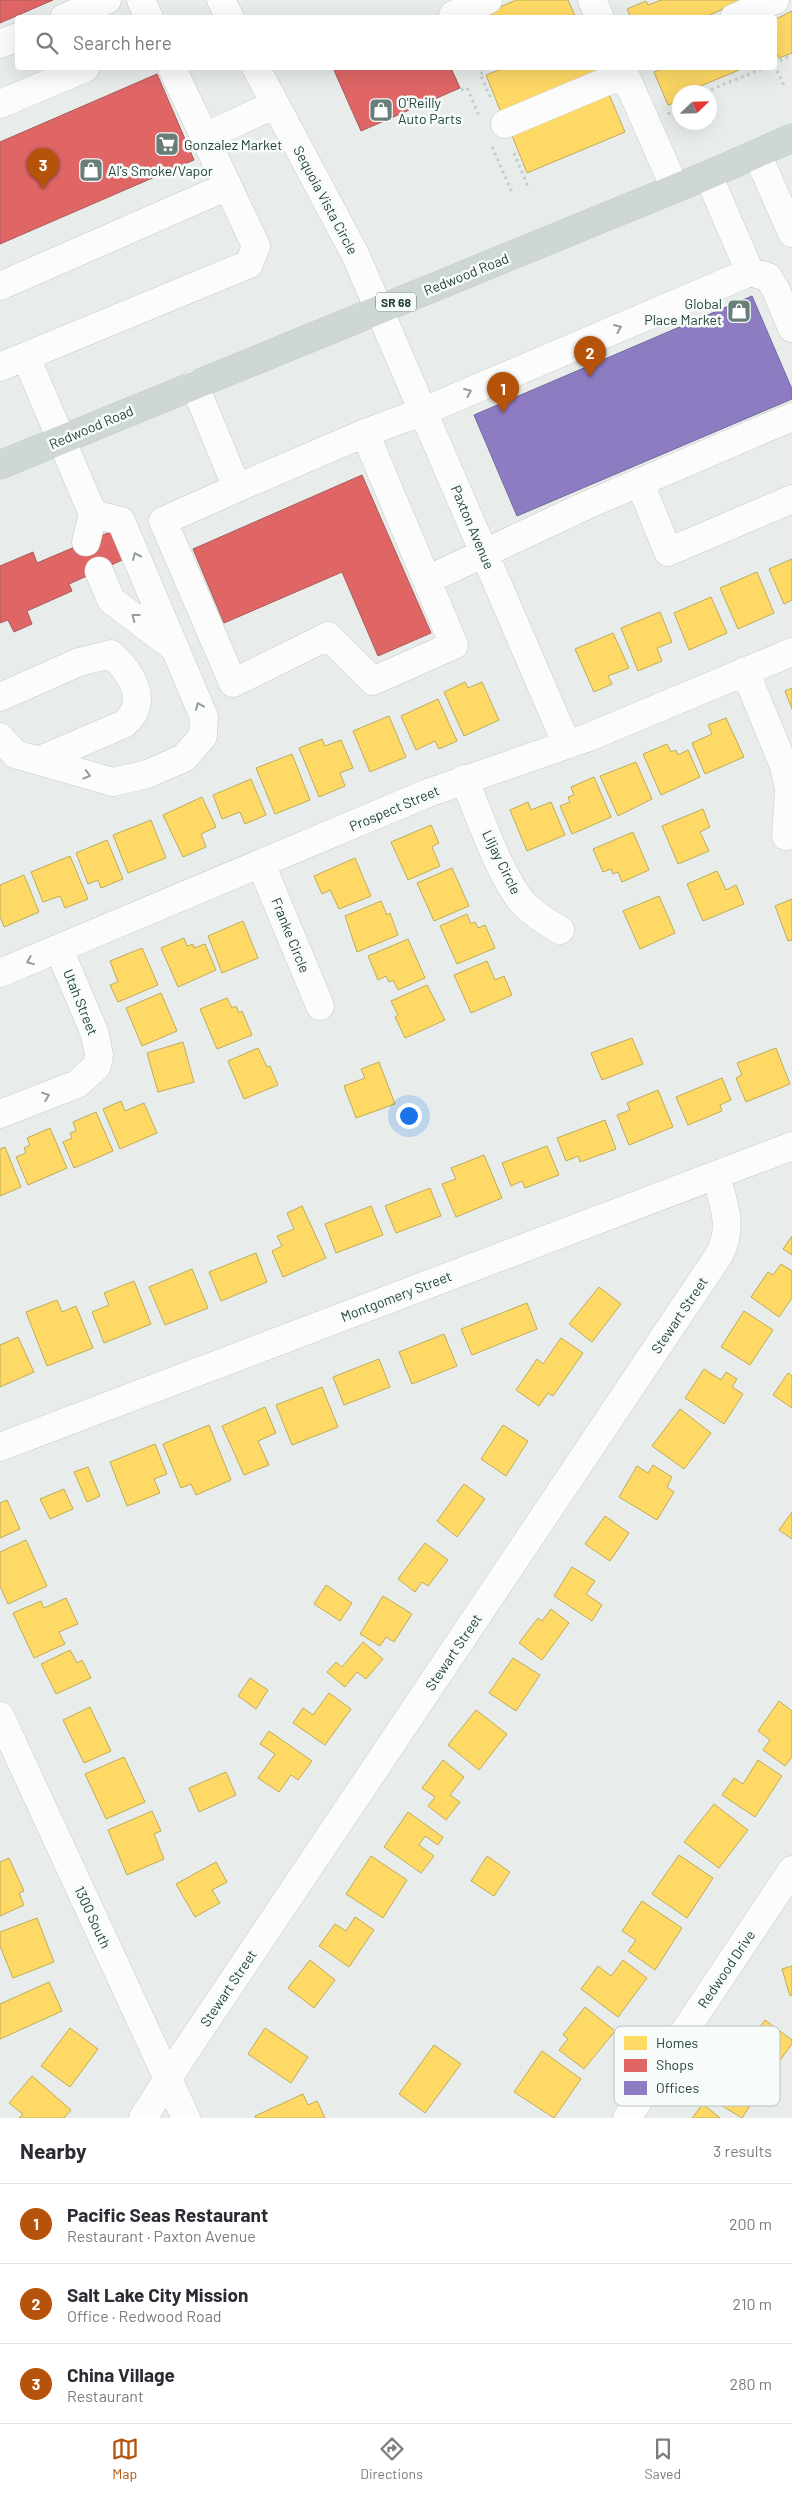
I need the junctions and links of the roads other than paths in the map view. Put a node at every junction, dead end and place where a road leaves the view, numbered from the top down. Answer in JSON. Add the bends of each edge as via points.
{"nodes":[{"id":1,"x":107,"y":0,"type":"edge"},
{"id":2,"x":141,"y":0,"type":"edge"},
{"id":3,"x":221,"y":0,"type":"edge"},
{"id":4,"x":488,"y":0,"type":"edge"},
{"id":5,"x":592,"y":0,"type":"edge"},
{"id":6,"x":775,"y":0,"type":"edge"},
{"id":7,"x":71,"y":15,"type":"edge"},
{"id":8,"x":148,"y":15,"type":"edge"},
{"id":9,"x":228,"y":15,"type":"edge"},
{"id":10,"x":453,"y":15,"type":"dead end"},
{"id":11,"x":599,"y":15,"type":"edge"},
{"id":12,"x":741,"y":15,"type":"edge"},
{"id":13,"x":15,"y":38,"type":"edge"},
{"id":14,"x":0,"y":44,"type":"edge"},
{"id":15,"x":80,"y":70,"type":"edge"},
{"id":16,"x":173,"y":70,"type":"edge"},
{"id":17,"x":257,"y":70,"type":"edge"},
{"id":18,"x":623,"y":71,"type":"edge"},
{"id":19,"x":0,"y":104,"type":"edge"},
{"id":20,"x":275,"y":104,"type":"junction"},
{"id":21,"x":505,"y":124,"type":"dead end"},
{"id":22,"x":205,"y":137,"type":"junction"},
{"id":23,"x":792,"y":138,"type":"edge"},
{"id":24,"x":757,"y":154,"type":"junction"},
{"id":25,"x":708,"y":175,"type":"junction"},
{"id":26,"x":228,"y":186,"type":"junction"},
{"id":27,"x":675,"y":188,"type":"junction"},
{"id":28,"x":792,"y":233,"type":"edge"},
{"id":29,"x":750,"y":272,"type":"junction"},
{"id":30,"x":0,"y":286,"type":"edge"},
{"id":31,"x":380,"y":308,"type":"junction"},
{"id":32,"x":792,"y":328,"type":"edge"},
{"id":33,"x":26,"y":357,"type":"junction"},
{"id":34,"x":0,"y":367,"type":"edge"},
{"id":35,"x":194,"y":384,"type":"junction"},
{"id":36,"x":424,"y":411,"type":"junction"},
{"id":37,"x":792,"y":416,"type":"edge"},
{"id":38,"x":365,"y":433,"type":"junction"},
{"id":39,"x":61,"y":439,"type":"junction"},
{"id":40,"x":0,"y":465,"type":"edge"},
{"id":41,"x":640,"y":482,"type":"junction"},
{"id":42,"x":237,"y":488,"type":"junction"},
{"id":43,"x":792,"y":500,"type":"edge"},
{"id":44,"x":94,"y":514,"type":"junction"},
{"id":45,"x":86,"y":542,"type":"dead end"},
{"id":46,"x":484,"y":553,"type":"junction"},
{"id":47,"x":99,"y":571,"type":"dead end"},
{"id":48,"x":427,"y":580,"type":"junction"},
{"id":49,"x":174,"y":647,"type":"junction"},
{"id":50,"x":792,"y":652,"type":"edge"},
{"id":51,"x":744,"y":672,"type":"junction"},
{"id":52,"x":0,"y":697,"type":"edge"},
{"id":53,"x":0,"y":737,"type":"edge"},
{"id":54,"x":567,"y":746,"type":"junction"},
{"id":55,"x":40,"y":760,"type":"junction"},
{"id":56,"x":464,"y":779,"type":"junction"},
{"id":57,"x":786,"y":836,"type":"dead end"},
{"id":58,"x":261,"y":864,"type":"junction"},
{"id":59,"x":560,"y":930,"type":"dead end"},
{"id":60,"x":59,"y":949,"type":"junction"},
{"id":61,"x":0,"y":972,"type":"edge"},
{"id":62,"x":320,"y":1006,"type":"dead end"},
{"id":63,"x":0,"y":1114,"type":"edge"},
{"id":64,"x":792,"y":1146,"type":"edge"},
{"id":65,"x":716,"y":1176,"type":"junction"},
{"id":66,"x":0,"y":1447,"type":"edge"},
{"id":67,"x":0,"y":1716,"type":"edge"},
{"id":68,"x":792,"y":1870,"type":"edge"},
{"id":69,"x":688,"y":2026,"type":"edge"},
{"id":70,"x":168,"y":2078,"type":"junction"},
{"id":71,"x":635,"y":2106,"type":"edge"},
{"id":72,"x":143,"y":2118,"type":"edge"},
{"id":73,"x":186,"y":2118,"type":"edge"},
{"id":74,"x":627,"y":2118,"type":"edge"}],
"edges":[{"from":1,"to":7,"type":"street"},
{"from":2,"to":8,"type":"street"},
{"from":3,"to":9,"type":"street"},
{"from":4,"to":10,"type":"street"},
{"from":5,"to":11,"type":"street"},
{"from":6,"to":12,"type":"street"},
{"from":13,"to":14,"type":"street"},
{"from":15,"to":19,"type":"street"},
{"from":16,"to":22,"type":"street"},
{"from":17,"to":20,"type":"street","name":"Sequoia Vista Circle"},
{"from":18,"to":21,"type":"street"},
{"from":18,"to":27,"type":"street"},
{"from":20,"to":22,"type":"street"},
{"from":20,"to":31,"type":"street","name":"Sequoia Vista Circle","via":[[352,248]]},
{"from":22,"to":26,"type":"street"},
{"from":23,"to":24,"type":"main road","name":"Redwood Road","number":"SR 68"},
{"from":24,"to":25,"type":"main road","name":"Redwood Road","number":"SR 68"},
{"from":24,"to":28,"type":"street"},
{"from":25,"to":27,"type":"main road","name":"Redwood Road","number":"SR 68"},
{"from":25,"to":29,"type":"street"},
{"from":26,"to":30,"type":"street"},
{"from":26,"to":33,"type":"street","via":[[256,246],[249,264]]},
{"from":27,"to":31,"type":"main road","name":"Redwood Road","number":"SR 68"},
{"from":29,"to":32,"type":"street","via":[[768,277]]},
{"from":36,"to":29,"type":"street","one_way":true},
{"from":31,"to":35,"type":"main road","name":"Redwood Road","number":"SR 68"},
{"from":31,"to":36,"type":"street","name":"Paxton Avenue"},
{"from":33,"to":34,"type":"street"},
{"from":33,"to":39,"type":"street"},
{"from":35,"to":39,"type":"main road","name":"Redwood Road","number":"SR 68"},
{"from":35,"to":42,"type":"street"},
{"from":36,"to":38,"type":"street"},
{"from":36,"to":46,"type":"street","name":"Paxton Avenue"},
{"from":37,"to":41,"type":"street"},
{"from":38,"to":42,"type":"street"},
{"from":38,"to":48,"type":"street"},
{"from":39,"to":40,"type":"main road","name":"Redwood Road","number":"SR 68"},
{"from":39,"to":44,"type":"street"},
{"from":41,"to":43,"type":"street","via":[[668,552]]},
{"from":41,"to":46,"type":"street"},
{"from":42,"to":48,"type":"street","via":[[163,521],[233,683],[328,636],[373,681],[454,645]]},
{"from":44,"to":45,"type":"street"},
{"from":49,"to":44,"type":"street","one_way":true,"via":[[121,521]]},
{"from":46,"to":48,"type":"street"},
{"from":46,"to":54,"type":"street","name":"Paxton Avenue"},
{"from":49,"to":47,"type":"street","one_way":true,"via":[[111,600]]},
{"from":55,"to":49,"type":"street","one_way":true,"via":[[113,782],[147,774],[184,758],[203,736],[204,717]]},
{"from":50,"to":51,"type":"street","name":"Prospect Street"},
{"from":51,"to":54,"type":"street","name":"Prospect Street"},
{"from":51,"to":57,"type":"street","via":[[784,766],[789,788]]},
{"from":52,"to":55,"type":"street","via":[[79,662],[111,654],[127,669],[138,694],[134,717]]},
{"from":53,"to":55,"type":"street","via":[[15,754]]},
{"from":54,"to":56,"type":"street","name":"Prospect Street"},
{"from":56,"to":58,"type":"street","name":"Prospect Street"},
{"from":56,"to":59,"type":"street","name":"Liljay Circle","via":[[510,885],[540,919]]},
{"from":58,"to":60,"type":"street","name":"Prospect Street"},
{"from":58,"to":62,"type":"street","name":"Franke Circle"},
{"from":60,"to":61,"type":"street","name":"Prospect Street","one_way":true},
{"from":63,"to":60,"type":"street","name":"Utah Street","one_way":true,"via":[[77,1084],[97,1066],[99,1055],[95,1034]]},
{"from":64,"to":65,"type":"street","name":"Montgomery Street"},
{"from":65,"to":66,"type":"street","name":"Montgomery Street"},
{"from":65,"to":70,"type":"street","name":"Stewart Street","via":[[728,1230],[719,1255]]},
{"from":67,"to":70,"type":"street","name":"1300 South"},
{"from":68,"to":69,"type":"street","name":"Redwood Drive"},
{"from":70,"to":72,"type":"street","name":"Stewart Street"},
{"from":70,"to":73,"type":"street","name":"1300 South"},
{"from":71,"to":74,"type":"street","name":"Redwood Drive"}]}
